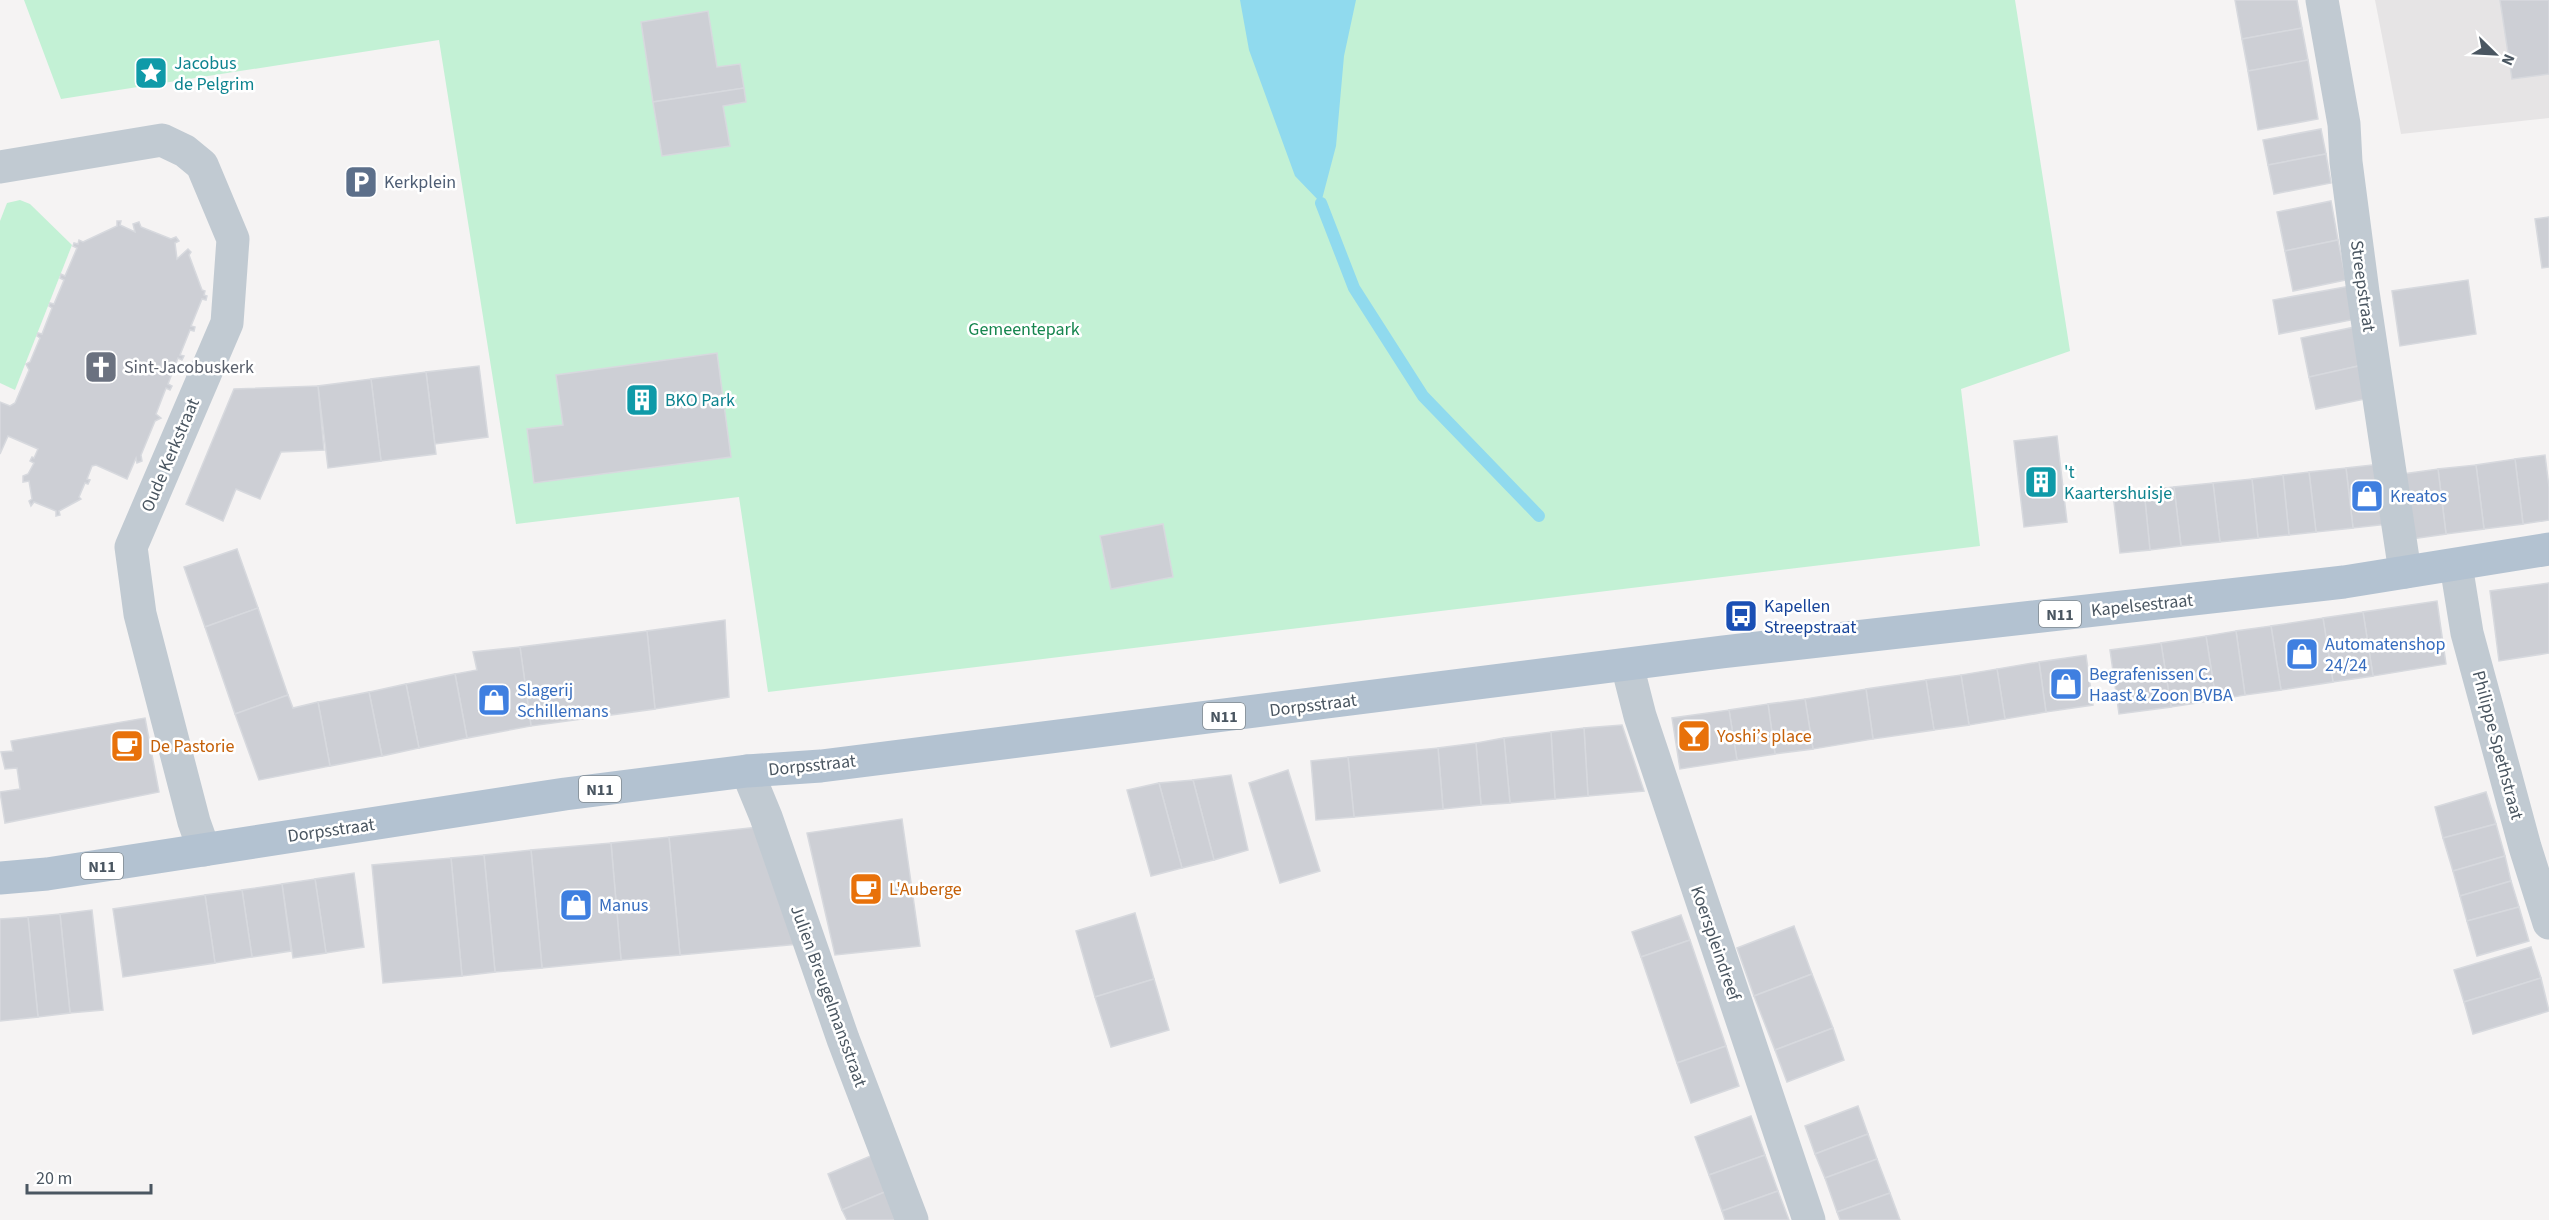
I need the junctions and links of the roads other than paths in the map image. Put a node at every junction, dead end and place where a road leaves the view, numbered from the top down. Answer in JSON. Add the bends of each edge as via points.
{"nodes":[{"id":1,"x":2322,"y":0,"type":"edge"},
{"id":2,"x":0,"y":167,"type":"edge"},
{"id":3,"x":2549,"y":549,"type":"edge"},
{"id":4,"x":2456,"y":565,"type":"junction"},
{"id":5,"x":2405,"y":572,"type":"junction"},
{"id":6,"x":1627,"y":665,"type":"junction"},
{"id":7,"x":747,"y":771,"type":"junction"},
{"id":8,"x":204,"y":850,"type":"junction"},
{"id":9,"x":0,"y":878,"type":"edge"},
{"id":10,"x":2549,"y":923,"type":"edge"},
{"id":11,"x":912,"y":1220,"type":"edge"},
{"id":12,"x":1809,"y":1220,"type":"edge"}],
"edges":[{"from":1,"to":5,"type":"street","name":"Streepstraat","via":[[2344,124],[2361,280]]},
{"from":2,"to":8,"type":"street","name":"Oude Kerkstraat","via":[[162,141],[185,151],[202,165],[233,239],[226,323],[131,547],[140,614]]},
{"from":3,"to":4,"type":"main road","name":"Kapelsestraat","number":"N11"},
{"from":4,"to":5,"type":"main road","name":"Kapelsestraat","number":"N11"},
{"from":4,"to":10,"type":"street","name":"Philippe Spethstraat","via":[[2467,633]]},
{"from":5,"to":6,"type":"main road","name":"Kapelsestraat","number":"N11"},
{"from":6,"to":7,"type":"main road","name":"Dorpsstraat","number":"N11","via":[[832,764]]},
{"from":6,"to":12,"type":"street","name":"Koerspleindreef","via":[[1640,716]]},
{"from":7,"to":8,"type":"main road","name":"Dorpsstraat","number":"N11","via":[[565,794]]},
{"from":7,"to":11,"type":"street","name":"Julien Breugelmansstraat"},
{"from":8,"to":9,"type":"main road","name":"Dorpsstraat","number":"N11"}]}
